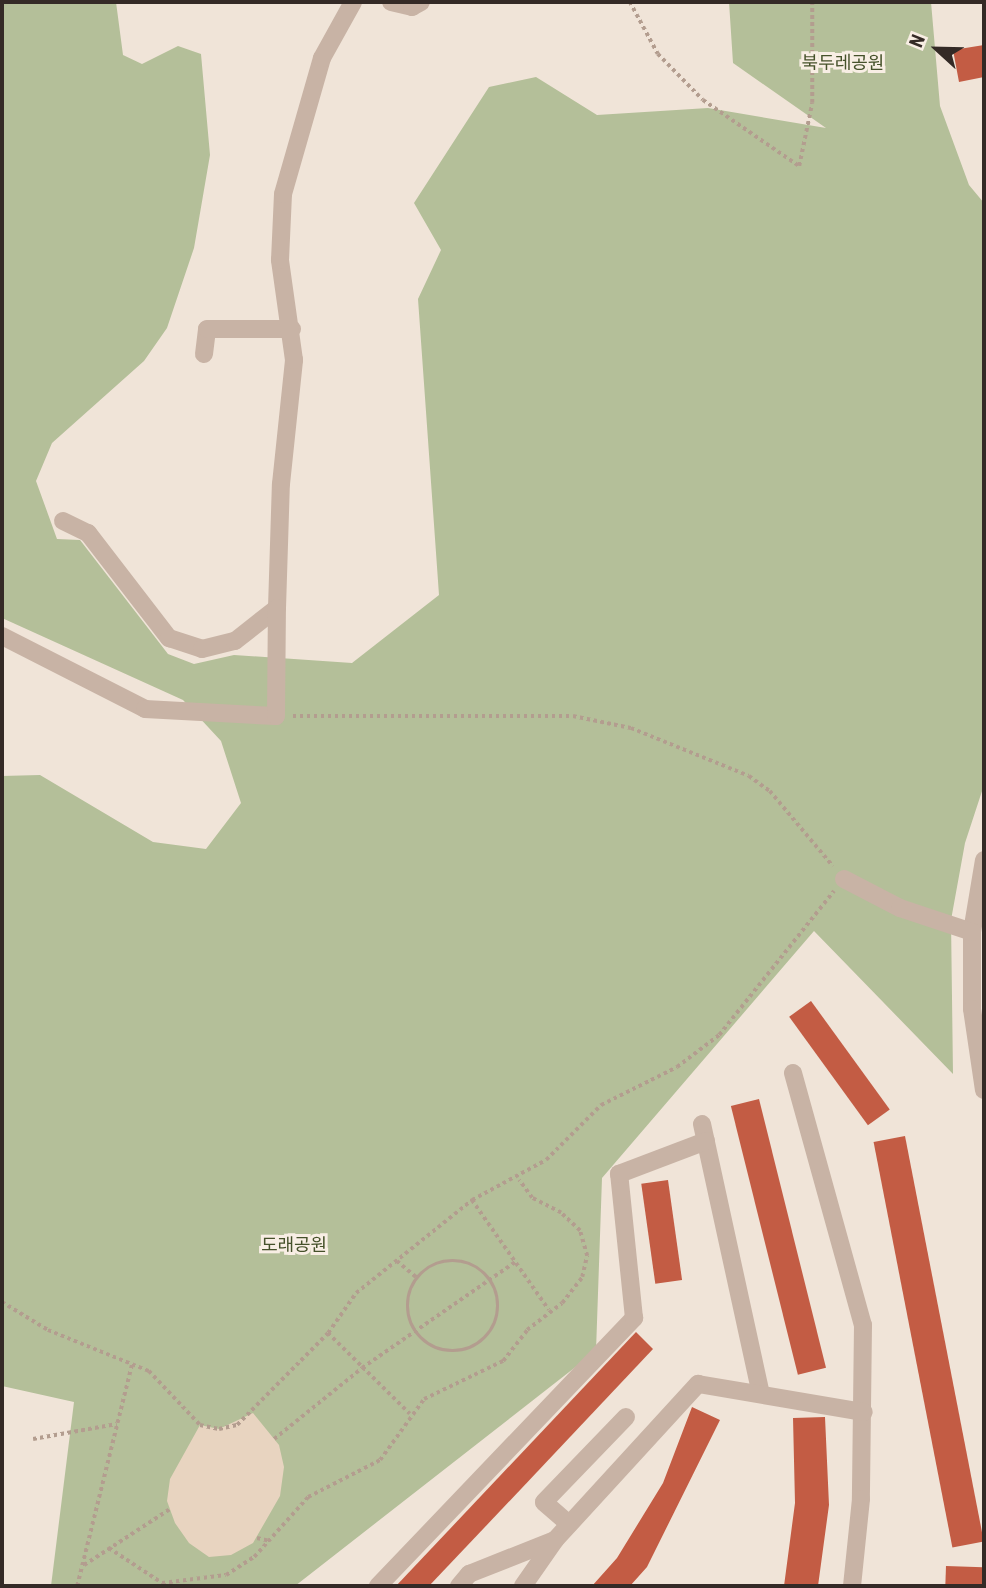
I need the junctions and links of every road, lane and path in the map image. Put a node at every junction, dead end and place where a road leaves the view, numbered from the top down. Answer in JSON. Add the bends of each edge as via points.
{"nodes":[{"id":1,"x":353,"y":2,"type":"edge"},
{"id":2,"x":391,"y":2,"type":"edge"},
{"id":3,"x":421,"y":2,"type":"edge"},
{"id":4,"x":630,"y":2,"type":"edge"},
{"id":5,"x":812,"y":2,"type":"edge"},
{"id":6,"x":292,"y":329,"type":"junction"},
{"id":7,"x":204,"y":354,"type":"dead end"},
{"id":8,"x":63,"y":521,"type":"dead end"},
{"id":9,"x":277,"y":608,"type":"junction"},
{"id":10,"x":2,"y":636,"type":"edge"},
{"id":11,"x":276,"y":716,"type":"junction"},
{"id":12,"x":984,"y":860,"type":"edge"},
{"id":13,"x":844,"y":879,"type":"junction"},
{"id":14,"x":972,"y":932,"type":"junction"},
{"id":15,"x":793,"y":1073,"type":"dead end"},
{"id":16,"x":984,"y":1090,"type":"edge"},
{"id":17,"x":519,"y":1179,"type":"junction"},
{"id":18,"x":472,"y":1200,"type":"junction"},
{"id":19,"x":397,"y":1261,"type":"junction"},
{"id":20,"x":515,"y":1262,"type":"junction"},
{"id":21,"x":417,"y":1278,"type":"junction"},
{"id":22,"x":489,"y":1279,"type":"junction"},
{"id":23,"x":2,"y":1302,"type":"edge"},
{"id":24,"x":550,"y":1311,"type":"junction"},
{"id":25,"x":416,"y":1331,"type":"junction"},
{"id":26,"x":328,"y":1333,"type":"junction"},
{"id":27,"x":132,"y":1363,"type":"junction"},
{"id":28,"x":362,"y":1368,"type":"junction"},
{"id":29,"x":760,"y":1391,"type":"junction"},
{"id":30,"x":864,"y":1412,"type":"junction"},
{"id":31,"x":410,"y":1414,"type":"junction"},
{"id":32,"x":626,"y":1417,"type":"dead end"},
{"id":33,"x":117,"y":1424,"type":"junction"},
{"id":34,"x":33,"y":1438,"type":"dead end"},
{"id":35,"x":274,"y":1439,"type":"dead end"},
{"id":36,"x":170,"y":1509,"type":"dead end"},
{"id":37,"x":569,"y":1524,"type":"junction"},
{"id":38,"x":257,"y":1538,"type":"dead end"},
{"id":39,"x":555,"y":1540,"type":"junction"},
{"id":40,"x":270,"y":1541,"type":"junction"},
{"id":41,"x":109,"y":1548,"type":"junction"},
{"id":42,"x":82,"y":1566,"type":"junction"},
{"id":43,"x":77,"y":1586,"type":"edge"},
{"id":44,"x":378,"y":1586,"type":"edge"},
{"id":45,"x":459,"y":1586,"type":"edge"},
{"id":46,"x":523,"y":1586,"type":"edge"},
{"id":47,"x":852,"y":1586,"type":"edge"}],
"edges":[{"from":1,"to":6,"type":"street","via":[[322,58],[283,194],[280,260]]},
{"from":2,"to":3,"type":"street","via":[[402,7]]},
{"from":4,"to":5,"type":"path","via":[[658,54],[703,100],[799,166],[812,103]]},
{"from":6,"to":7,"type":"street","via":[[207,329]]},
{"from":6,"to":9,"type":"street"},
{"from":8,"to":9,"type":"street","via":[[88,533],[169,638],[202,649],[235,641]]},
{"from":9,"to":11,"type":"street"},
{"from":10,"to":11,"type":"street","via":[[145,709]]},
{"from":11,"to":13,"type":"path","via":[[573,716],[631,728],[749,776],[769,791]]},
{"from":12,"to":14,"type":"street"},
{"from":13,"to":14,"type":"street","via":[[900,908]]},
{"from":13,"to":17,"type":"path","via":[[719,1035],[677,1067],[601,1105],[546,1160]]},
{"from":14,"to":16,"type":"street","via":[[972,1009]]},
{"from":15,"to":30,"type":"street","via":[[863,1325]]},
{"from":17,"to":18,"type":"path"},
{"from":17,"to":24,"type":"path","via":[[532,1198],[561,1213],[579,1231],[587,1256],[582,1277]]},
{"from":18,"to":19,"type":"path"},
{"from":18,"to":20,"type":"path"},
{"from":19,"to":21,"type":"path"},
{"from":19,"to":26,"type":"path","via":[[356,1293]]},
{"from":20,"to":22,"type":"path"},
{"from":20,"to":24,"type":"path"},
{"from":21,"to":22,"type":"path","via":[[442,1262],[458,1261]]},
{"from":21,"to":25,"type":"path","via":[[408,1307]]},
{"from":22,"to":25,"type":"path"},
{"from":22,"to":25,"type":"path","via":[[498,1311],[494,1325],[473,1346],[445,1350]]},
{"from":23,"to":27,"type":"path","via":[[48,1330]]},
{"from":24,"to":31,"type":"path","via":[[503,1361],[424,1399]]},
{"from":25,"to":28,"type":"path"},
{"from":26,"to":27,"type":"path","via":[[253,1413],[219,1429],[200,1425],[160,1380]]},
{"from":26,"to":28,"type":"path"},
{"from":27,"to":33,"type":"path"},
{"from":28,"to":31,"type":"path"},
{"from":28,"to":35,"type":"path"},
{"from":29,"to":30,"type":"street"},
{"from":29,"to":37,"type":"street","via":[[698,1384]]},
{"from":29,"to":44,"type":"street","via":[[704,1132],[619,1174],[634,1318]]},
{"from":30,"to":47,"type":"street"},
{"from":31,"to":40,"type":"path","via":[[380,1460],[308,1497]]},
{"from":32,"to":37,"type":"street","via":[[544,1502]]},
{"from":33,"to":34,"type":"path"},
{"from":33,"to":42,"type":"path"},
{"from":36,"to":41,"type":"path"},
{"from":37,"to":39,"type":"street"},
{"from":38,"to":40,"type":"path"},
{"from":39,"to":45,"type":"street","via":[[469,1574]]},
{"from":39,"to":46,"type":"street"},
{"from":40,"to":41,"type":"path","via":[[226,1575],[179,1583],[144,1575]]},
{"from":41,"to":42,"type":"path"},
{"from":42,"to":43,"type":"path"}]}
